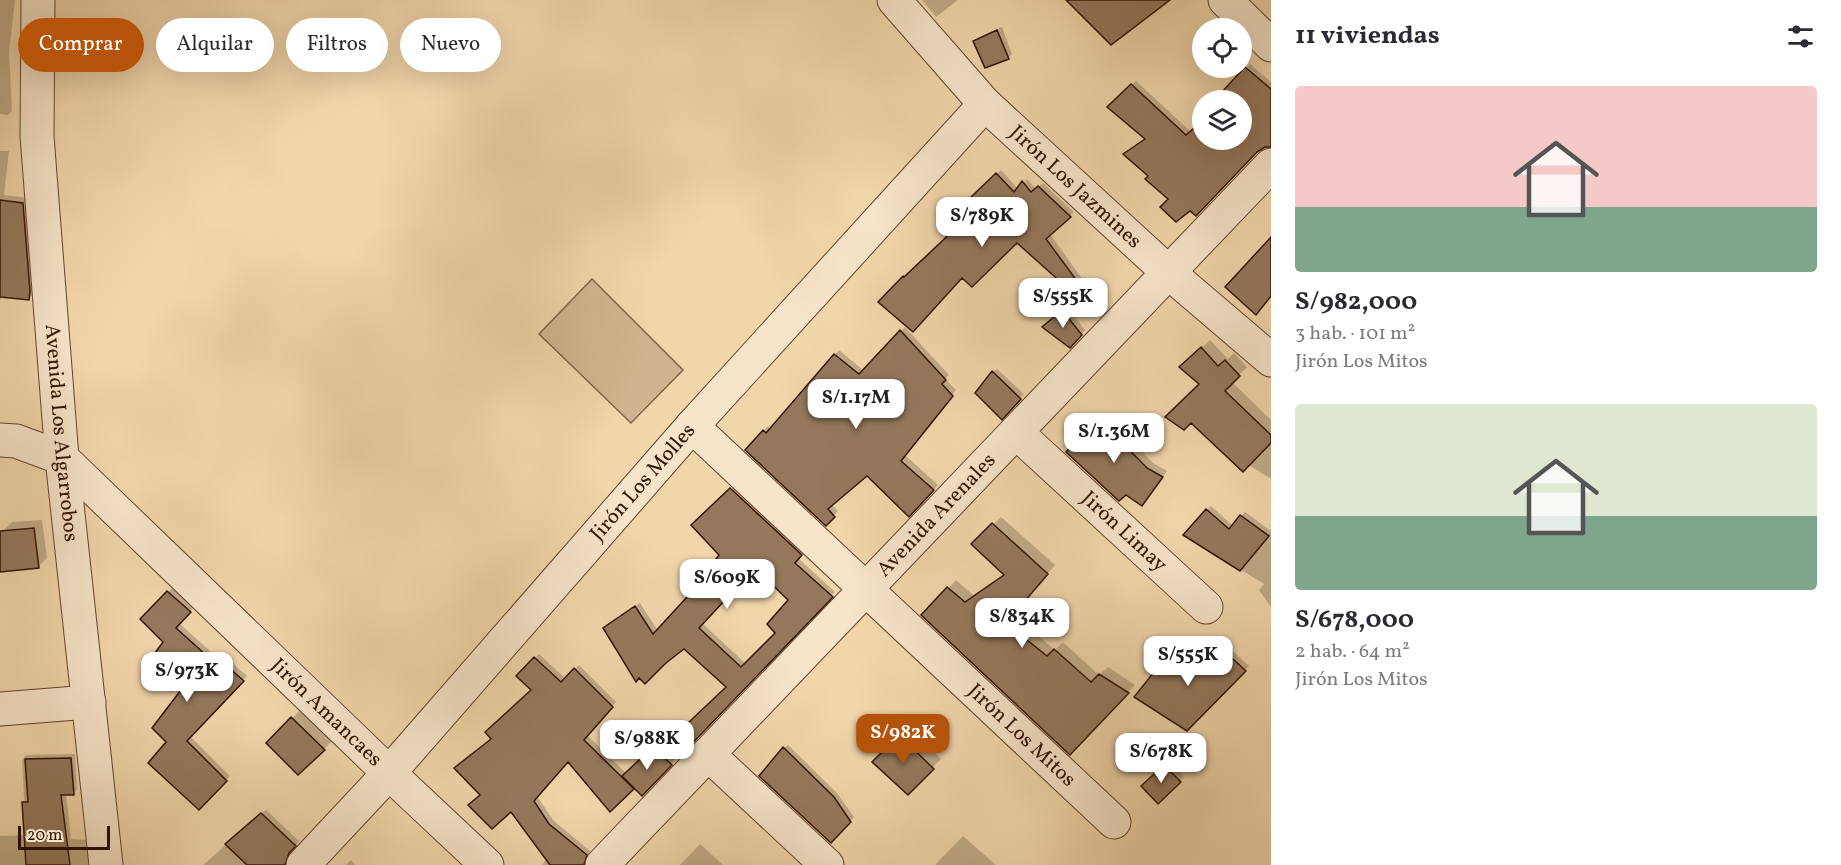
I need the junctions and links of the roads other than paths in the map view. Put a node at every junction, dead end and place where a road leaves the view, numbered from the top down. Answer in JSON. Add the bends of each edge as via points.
{"nodes":[{"id":1,"x":38,"y":0,"type":"edge"},
{"id":2,"x":894,"y":0,"type":"edge"},
{"id":3,"x":1225,"y":0,"type":"edge"},
{"id":4,"x":1271,"y":45,"type":"edge"},
{"id":5,"x":985,"y":104,"type":"junction"},
{"id":6,"x":1271,"y":165,"type":"edge"},
{"id":7,"x":1168,"y":272,"type":"junction"},
{"id":8,"x":1271,"y":360,"type":"edge"},
{"id":9,"x":692,"y":426,"type":"junction"},
{"id":10,"x":1016,"y":432,"type":"junction"},
{"id":11,"x":0,"y":440,"type":"edge"},
{"id":12,"x":62,"y":458,"type":"junction"},
{"id":13,"x":866,"y":589,"type":"junction"},
{"id":14,"x":1206,"y":607,"type":"dead end"},
{"id":15,"x":89,"y":702,"type":"junction"},
{"id":16,"x":0,"y":709,"type":"edge"},
{"id":17,"x":708,"y":754,"type":"junction"},
{"id":18,"x":389,"y":773,"type":"junction"},
{"id":19,"x":1114,"y":822,"type":"dead end"},
{"id":20,"x":106,"y":865,"type":"edge"},
{"id":21,"x":303,"y":865,"type":"edge"},
{"id":22,"x":487,"y":865,"type":"edge"},
{"id":23,"x":602,"y":865,"type":"edge"},
{"id":24,"x":827,"y":865,"type":"edge"}],
"edges":[{"from":1,"to":12,"type":"street","name":"Avenida Los Algarrobos","via":[[37,136]]},
{"from":2,"to":5,"type":"street","name":"Jirón Los Jazmines"},
{"from":3,"to":4,"type":"street"},
{"from":5,"to":7,"type":"street","name":"Jirón Los Jazmines"},
{"from":5,"to":9,"type":"street","name":"Jirón Los Molles"},
{"from":6,"to":7,"type":"street","name":"Avenida Arenales"},
{"from":7,"to":8,"type":"street","name":"Jirón Los Jazmines"},
{"from":7,"to":10,"type":"street","name":"Avenida Arenales"},
{"from":9,"to":13,"type":"street","name":"Jirón Los Mitos"},
{"from":9,"to":18,"type":"street","name":"Jirón Los Molles"},
{"from":10,"to":13,"type":"street","name":"Avenida Arenales"},
{"from":10,"to":14,"type":"street","name":"Jirón Limay"},
{"from":11,"to":12,"type":"street","via":[[16,441]]},
{"from":12,"to":15,"type":"street","name":"Avenida Los Algarrobos"},
{"from":12,"to":18,"type":"street","name":"Jirón Amancaes"},
{"from":13,"to":17,"type":"street","name":"Avenida Arenales"},
{"from":13,"to":19,"type":"street","name":"Jirón Los Mitos"},
{"from":15,"to":16,"type":"street"},
{"from":15,"to":20,"type":"street","name":"Avenida Los Algarrobos"},
{"from":17,"to":23,"type":"street","name":"Avenida Arenales"},
{"from":17,"to":24,"type":"street"},
{"from":18,"to":21,"type":"street","name":"Jirón Los Molles"},
{"from":18,"to":22,"type":"street","name":"Jirón Amancaes"}]}
